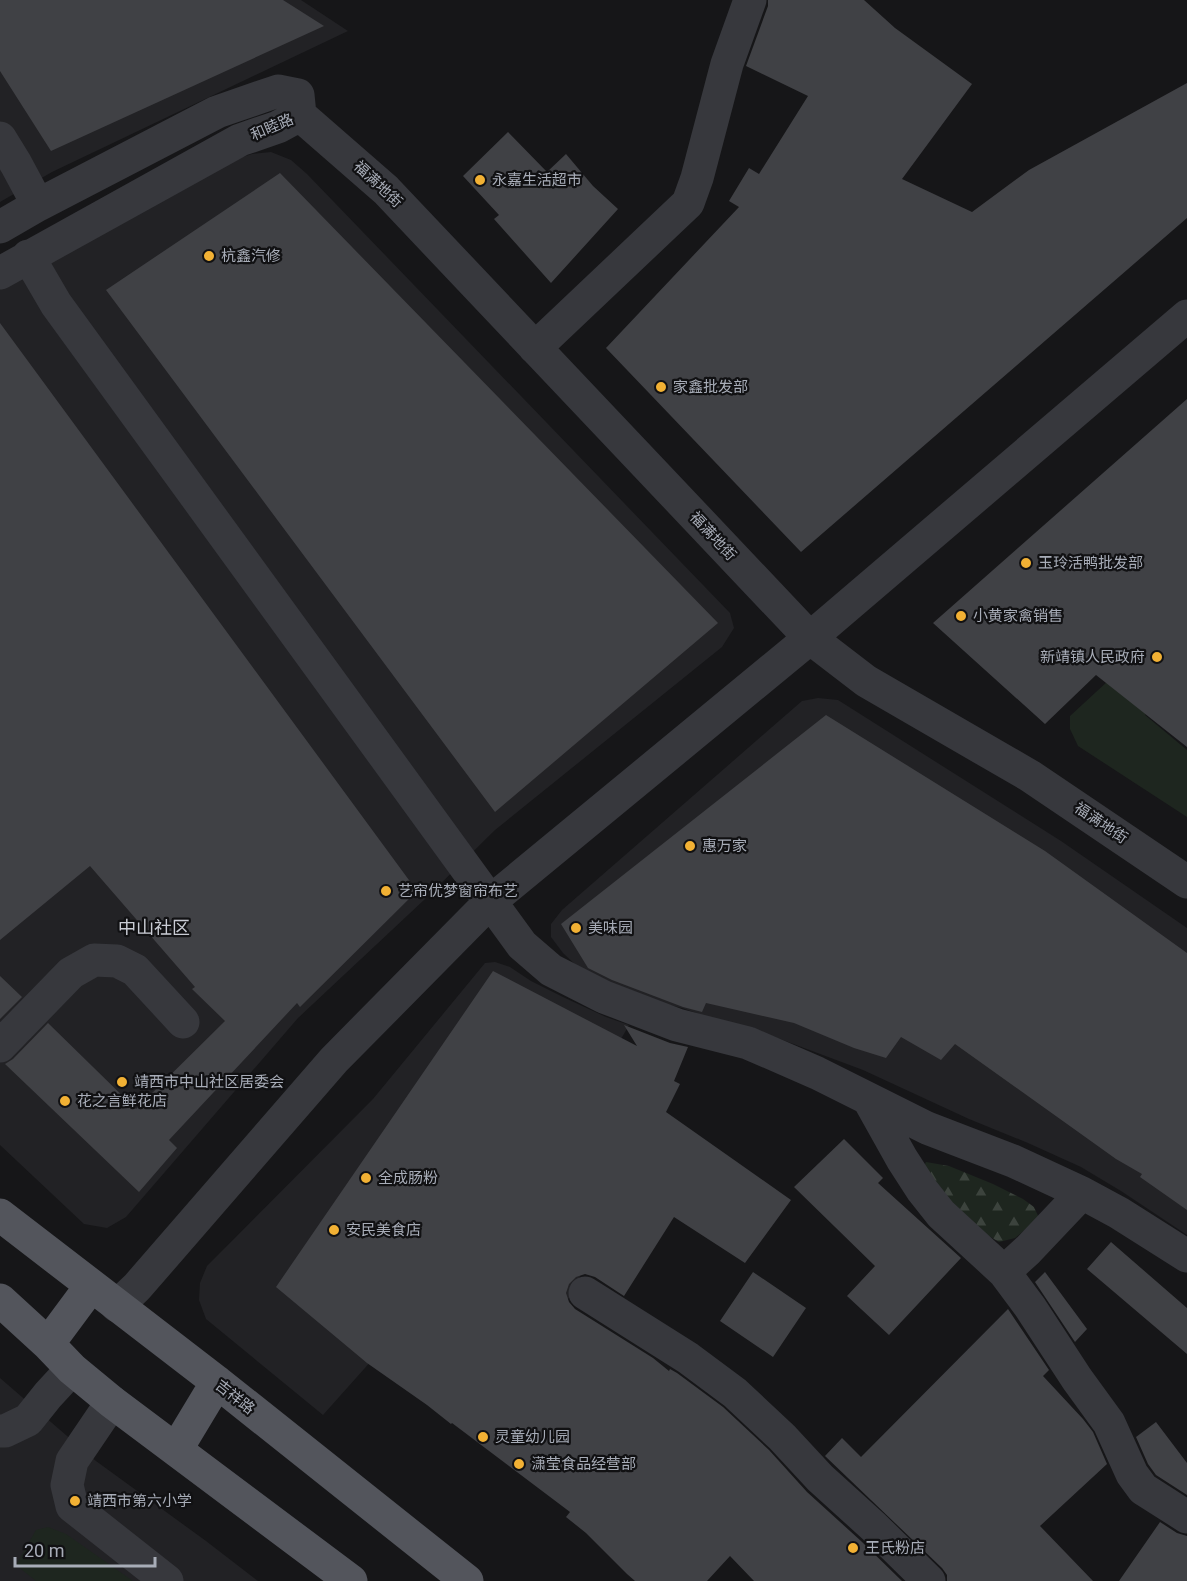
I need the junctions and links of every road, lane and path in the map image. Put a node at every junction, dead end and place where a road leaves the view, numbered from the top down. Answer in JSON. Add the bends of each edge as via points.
{"nodes":[{"id":1,"x":750,"y":0,"type":"edge"},
{"id":2,"x":300,"y":115,"type":"junction"},
{"id":3,"x":0,"y":138,"type":"edge"},
{"id":4,"x":38,"y":205,"type":"junction"},
{"id":5,"x":0,"y":227,"type":"edge"},
{"id":6,"x":28,"y":256,"type":"junction"},
{"id":7,"x":0,"y":273,"type":"edge"},
{"id":8,"x":1187,"y":316,"type":"edge"},
{"id":9,"x":535,"y":348,"type":"junction"},
{"id":10,"x":810,"y":638,"type":"junction"},
{"id":11,"x":1187,"y":882,"type":"edge"},
{"id":12,"x":491,"y":901,"type":"junction"},
{"id":13,"x":183,"y":1022,"type":"dead end"},
{"id":14,"x":0,"y":1046,"type":"edge"},
{"id":15,"x":869,"y":1100,"type":"junction"},
{"id":16,"x":1082,"y":1193,"type":"junction"},
{"id":17,"x":0,"y":1215,"type":"edge"},
{"id":18,"x":1187,"y":1256,"type":"edge"},
{"id":19,"x":1004,"y":1272,"type":"junction"},
{"id":20,"x":92,"y":1286,"type":"junction"},
{"id":21,"x":585,"y":1293,"type":"dead end"},
{"id":22,"x":0,"y":1300,"type":"edge"},
{"id":23,"x":117,"y":1306,"type":"junction"},
{"id":24,"x":48,"y":1344,"type":"junction"},
{"id":25,"x":72,"y":1369,"type":"junction"},
{"id":26,"x":217,"y":1382,"type":"junction"},
{"id":27,"x":111,"y":1402,"type":"junction"},
{"id":28,"x":0,"y":1431,"type":"edge"},
{"id":29,"x":176,"y":1450,"type":"junction"},
{"id":30,"x":1187,"y":1517,"type":"edge"},
{"id":31,"x":167,"y":1581,"type":"edge"},
{"id":32,"x":351,"y":1581,"type":"edge"},
{"id":33,"x":467,"y":1581,"type":"edge"},
{"id":34,"x":929,"y":1581,"type":"edge"}],
"edges":[{"from":1,"to":9,"type":"street","via":[[688,203]]},
{"from":2,"to":4,"type":"street","name":"和睦路","via":[[298,95],[278,91],[258,97],[217,112]]},
{"from":2,"to":6,"type":"street","name":"和睦路","via":[[240,140]]},
{"from":2,"to":9,"type":"street","name":"福满地街","via":[[386,190]]},
{"from":3,"to":4,"type":"street"},
{"from":4,"to":5,"type":"street","name":"和睦路"},
{"from":6,"to":7,"type":"street","name":"和睦路"},
{"from":6,"to":12,"type":"street","via":[[56,304]]},
{"from":8,"to":10,"type":"street"},
{"from":9,"to":10,"type":"street","name":"福满地街"},
{"from":10,"to":11,"type":"street","name":"福满地街","via":[[866,681],[1030,776]]},
{"from":10,"to":12,"type":"street"},
{"from":12,"to":15,"type":"street","via":[[522,945],[551,970],[604,997],[677,1025],[748,1043]]},
{"from":12,"to":23,"type":"street","via":[[334,1060]]},
{"from":13,"to":14,"type":"street","via":[[135,970],[117,961],[94,960],[71,973]]},
{"from":15,"to":16,"type":"street"},
{"from":15,"to":19,"type":"street","via":[[922,1190],[941,1214]]},
{"from":16,"to":18,"type":"street"},
{"from":16,"to":19,"type":"street"},
{"from":17,"to":20,"type":"main road","name":"吉祥路"},
{"from":19,"to":30,"type":"street","via":[[1108,1423],[1143,1489]]},
{"from":20,"to":23,"type":"main road","name":"吉祥路"},
{"from":20,"to":24,"type":"main road"},
{"from":21,"to":34,"type":"street","via":[[688,1358],[735,1393]]},
{"from":22,"to":24,"type":"main road"},
{"from":23,"to":26,"type":"main road","name":"吉祥路"},
{"from":24,"to":25,"type":"main road"},
{"from":25,"to":27,"type":"main road"},
{"from":25,"to":28,"type":"street","via":[[28,1420]]},
{"from":26,"to":29,"type":"main road"},
{"from":26,"to":33,"type":"main road","name":"吉祥路"},
{"from":27,"to":29,"type":"main road"},
{"from":27,"to":31,"type":"street","via":[[72,1461],[67,1485],[72,1506]]},
{"from":29,"to":32,"type":"main road"}]}
